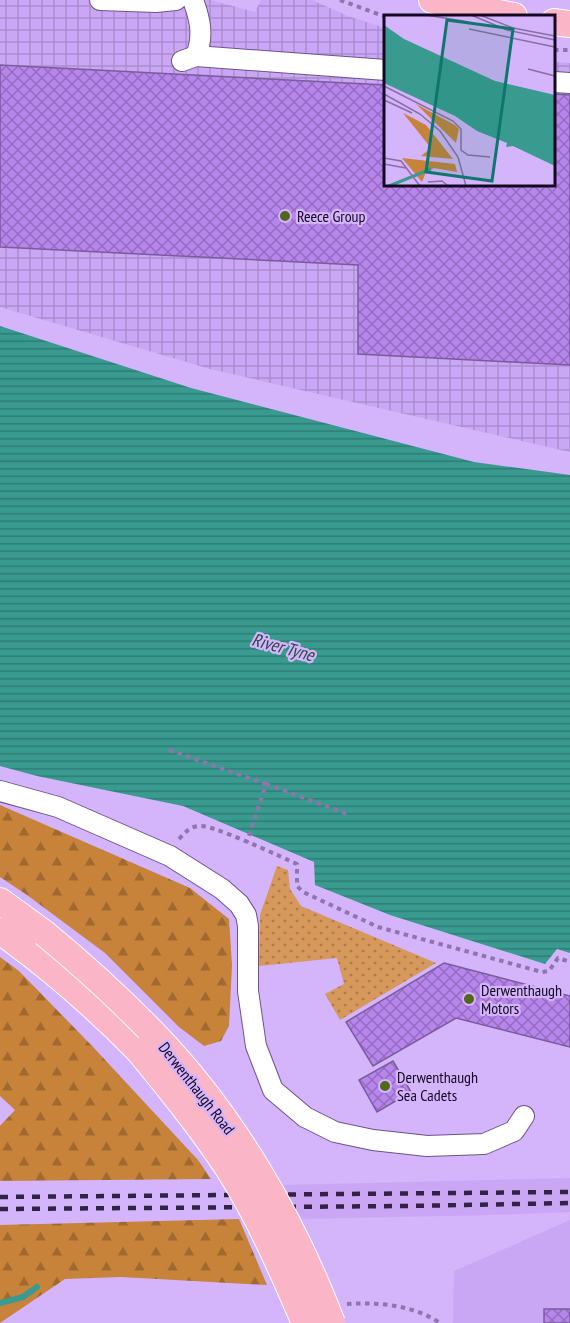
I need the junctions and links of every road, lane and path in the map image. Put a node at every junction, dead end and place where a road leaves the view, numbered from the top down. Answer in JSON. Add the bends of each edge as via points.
{"nodes":[{"id":1,"x":100,"y":0,"type":"edge"},
{"id":2,"x":176,"y":0,"type":"edge"},
{"id":3,"x":193,"y":0,"type":"edge"},
{"id":4,"x":340,"y":0,"type":"edge"},
{"id":5,"x":432,"y":0,"type":"edge"},
{"id":6,"x":509,"y":15,"type":"edge"},
{"id":7,"x":384,"y":16,"type":"edge"},
{"id":8,"x":555,"y":22,"type":"edge"},
{"id":9,"x":570,"y":24,"type":"edge"},
{"id":10,"x":384,"y":70,"type":"edge"},
{"id":11,"x":555,"y":82,"type":"edge"},
{"id":12,"x":570,"y":83,"type":"edge"},
{"id":13,"x":169,"y":750,"type":"dead end"},
{"id":14,"x":266,"y":784,"type":"junction"},
{"id":15,"x":0,"y":791,"type":"edge"},
{"id":16,"x":350,"y":815,"type":"dead end"},
{"id":17,"x":247,"y":842,"type":"junction"},
{"id":18,"x":170,"y":856,"type":"junction"},
{"id":19,"x":0,"y":901,"type":"edge"},
{"id":20,"x":0,"y":931,"type":"edge"},
{"id":21,"x":570,"y":962,"type":"edge"},
{"id":22,"x":524,"y":1116,"type":"dead end"},
{"id":23,"x":336,"y":1314,"type":"edge"},
{"id":24,"x":305,"y":1323,"type":"edge"},
{"id":25,"x":440,"y":1323,"type":"edge"}],
"edges":[{"from":1,"to":2,"type":"lane"},
{"from":3,"to":10,"type":"lane","via":[[200,19],[201,43],[189,58]]},
{"from":4,"to":7,"type":"path"},
{"from":5,"to":6,"type":"main road"},
{"from":8,"to":9,"type":"main road"},
{"from":11,"to":12,"type":"lane"},
{"from":13,"to":14,"type":"path"},
{"from":14,"to":16,"type":"path"},
{"from":14,"to":17,"type":"path"},
{"from":15,"to":18,"type":"lane","via":[[58,807]]},
{"from":17,"to":18,"type":"path","via":[[200,825],[179,839]]},
{"from":17,"to":21,"type":"path","via":[[297,864],[297,886],[303,892],[378,927],[542,972],[549,971],[558,958]]},
{"from":18,"to":22,"type":"lane","via":[[222,889],[246,915],[248,991],[256,1046],[273,1090],[305,1117],[335,1132],[427,1146],[484,1143],[513,1131]]},
{"from":19,"to":23,"type":"main road","name":"Derwenthaugh Road","bridge":true,"via":[[90,972],[156,1036],[222,1115],[251,1159]]},
{"from":20,"to":24,"type":"main road","bridge":true,"via":[[38,958],[113,1025],[200,1127],[248,1202]]},
{"from":23,"to":25,"type":"path","via":[[368,1303],[409,1309]]}]}
